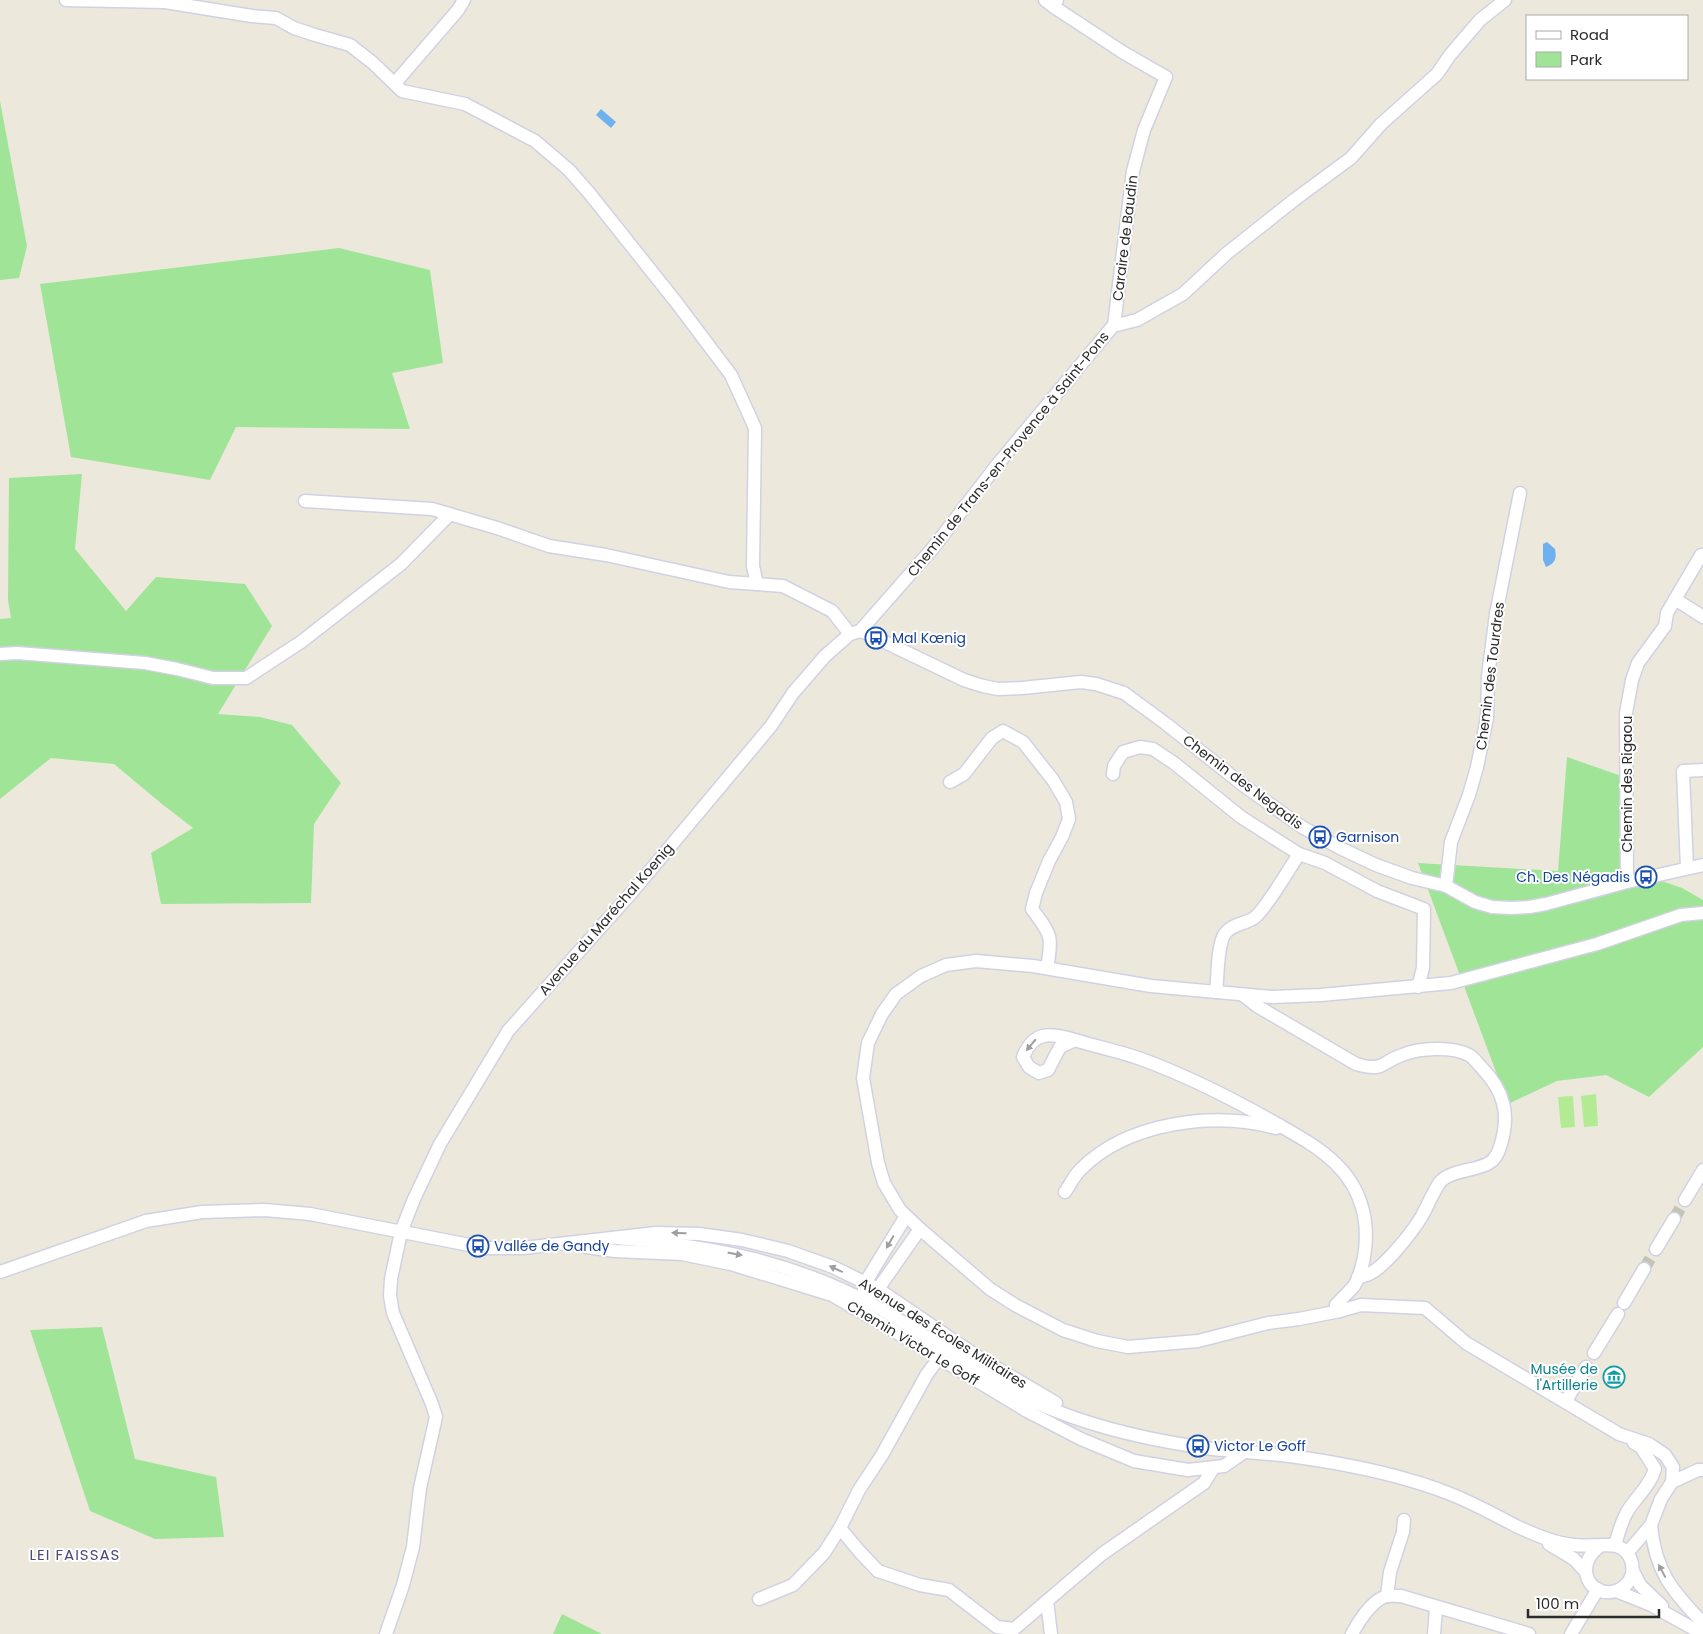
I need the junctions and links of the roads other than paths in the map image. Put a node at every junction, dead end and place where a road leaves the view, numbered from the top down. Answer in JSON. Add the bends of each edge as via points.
{"nodes":[{"id":1,"x":66,"y":0,"type":"edge"},
{"id":2,"x":464,"y":0,"type":"edge"},
{"id":3,"x":1505,"y":0,"type":"edge"},
{"id":4,"x":1052,"y":2,"type":"edge"},
{"id":5,"x":395,"y":83,"type":"junction"},
{"id":6,"x":1114,"y":326,"type":"junction"},
{"id":7,"x":1520,"y":493,"type":"dead end"},
{"id":8,"x":305,"y":501,"type":"dead end"},
{"id":9,"x":450,"y":514,"type":"junction"},
{"id":10,"x":1700,"y":555,"type":"dead end"},
{"id":11,"x":757,"y":584,"type":"junction"},
{"id":12,"x":1675,"y":599,"type":"junction"},
{"id":13,"x":1703,"y":617,"type":"edge"},
{"id":14,"x":855,"y":633,"type":"junction"},
{"id":15,"x":0,"y":654,"type":"edge"},
{"id":16,"x":1703,"y":770,"type":"edge"},
{"id":17,"x":1113,"y":774,"type":"dead end"},
{"id":18,"x":950,"y":782,"type":"dead end"},
{"id":19,"x":1298,"y":854,"type":"junction"},
{"id":20,"x":1703,"y":865,"type":"edge"},
{"id":21,"x":1687,"y":868,"type":"junction"},
{"id":22,"x":1627,"y":882,"type":"junction"},
{"id":23,"x":1446,"y":886,"type":"junction"},
{"id":24,"x":1703,"y":913,"type":"edge"},
{"id":25,"x":1047,"y":968,"type":"junction"},
{"id":26,"x":1418,"y":987,"type":"junction"},
{"id":27,"x":1216,"y":992,"type":"junction"},
{"id":28,"x":1243,"y":995,"type":"junction"},
{"id":29,"x":1075,"y":1040,"type":"dead end"},
{"id":30,"x":1290,"y":1132,"type":"junction"},
{"id":31,"x":1703,"y":1170,"type":"edge"},
{"id":32,"x":1065,"y":1192,"type":"dead end"},
{"id":33,"x":1685,"y":1200,"type":"tunnel mouth"},
{"id":34,"x":906,"y":1216,"type":"junction"},
{"id":35,"x":1674,"y":1220,"type":"tunnel mouth"},
{"id":36,"x":920,"y":1229,"type":"junction"},
{"id":37,"x":401,"y":1232,"type":"junction"},
{"id":38,"x":617,"y":1238,"type":"junction"},
{"id":39,"x":565,"y":1244,"type":"junction"},
{"id":40,"x":1656,"y":1249,"type":"tunnel mouth"},
{"id":41,"x":1644,"y":1269,"type":"tunnel mouth"},
{"id":42,"x":0,"y":1272,"type":"edge"},
{"id":43,"x":1358,"y":1277,"type":"junction"},
{"id":44,"x":865,"y":1283,"type":"junction"},
{"id":45,"x":878,"y":1290,"type":"junction"},
{"id":46,"x":862,"y":1299,"type":"junction"},
{"id":47,"x":1340,"y":1311,"type":"junction"},
{"id":48,"x":1594,"y":1354,"type":"dead end"},
{"id":49,"x":939,"y":1358,"type":"junction"},
{"id":50,"x":1586,"y":1366,"type":"dead end"},
{"id":51,"x":1566,"y":1401,"type":"junction"},
{"id":52,"x":1087,"y":1421,"type":"junction"},
{"id":53,"x":1619,"y":1434,"type":"junction"},
{"id":54,"x":1244,"y":1452,"type":"junction"},
{"id":55,"x":1214,"y":1467,"type":"junction"},
{"id":56,"x":1703,"y":1470,"type":"edge"},
{"id":57,"x":1672,"y":1482,"type":"junction"},
{"id":58,"x":1633,"y":1505,"type":"junction"},
{"id":59,"x":1404,"y":1520,"type":"dead end"},
{"id":60,"x":1653,"y":1520,"type":"junction"},
{"id":61,"x":840,"y":1528,"type":"junction"},
{"id":62,"x":1541,"y":1538,"type":"junction"},
{"id":63,"x":1615,"y":1545,"type":"junction"},
{"id":64,"x":1600,"y":1546,"type":"junction"},
{"id":65,"x":1627,"y":1553,"type":"junction"},
{"id":66,"x":1586,"y":1571,"type":"junction"},
{"id":67,"x":1632,"y":1571,"type":"junction"},
{"id":68,"x":1598,"y":1589,"type":"junction"},
{"id":69,"x":1616,"y":1591,"type":"junction"},
{"id":70,"x":1387,"y":1596,"type":"junction"},
{"id":71,"x":759,"y":1599,"type":"dead end"},
{"id":72,"x":1047,"y":1601,"type":"junction"},
{"id":73,"x":1436,"y":1608,"type":"junction"},
{"id":74,"x":1703,"y":1623,"type":"edge"},
{"id":75,"x":1685,"y":1624,"type":"junction"},
{"id":76,"x":386,"y":1634,"type":"edge"},
{"id":77,"x":1051,"y":1634,"type":"edge"},
{"id":78,"x":1352,"y":1634,"type":"edge"},
{"id":79,"x":1434,"y":1634,"type":"edge"},
{"id":80,"x":1529,"y":1634,"type":"edge"},
{"id":81,"x":1571,"y":1634,"type":"edge"},
{"id":82,"x":1703,"y":1634,"type":"edge"}],
"edges":[{"from":1,"to":5,"type":"street","via":[[164,2],[276,18],[294,28],[350,45]]},
{"from":2,"to":5,"type":"street"},
{"from":3,"to":6,"type":"street","name":"Chemin de Trans-en-Provence à Saint-Pons","via":[[1480,20],[1437,74],[1381,124],[1351,158],[1226,254],[1183,294],[1137,320]]},
{"from":4,"to":6,"type":"street","name":"Caraire de Baudin","via":[[1166,78],[1144,130],[1133,171]]},
{"from":5,"to":11,"type":"street","via":[[402,91],[465,104],[535,140],[590,194],[731,375],[756,428],[753,566]]},
{"from":6,"to":14,"type":"street","name":"Chemin de Trans-en-Provence à Saint-Pons","via":[[970,497],[933,548]]},
{"from":7,"to":23,"type":"street","name":"Chemin des Tourdres","via":[[1496,614],[1488,676],[1487,718],[1469,795],[1451,842]]},
{"from":8,"to":9,"type":"street","via":[[432,509]]},
{"from":9,"to":11,"type":"street","via":[[549,546],[729,582]]},
{"from":9,"to":15,"type":"street","via":[[401,564],[301,642],[246,678],[213,678],[145,663]]},
{"from":10,"to":12,"type":"street","name":"Chemin des Rigaou"},
{"from":11,"to":14,"type":"street","via":[[783,586],[822,604]]},
{"from":12,"to":13,"type":"street"},
{"from":12,"to":22,"type":"street","name":"Chemin des Rigaou","via":[[1666,613],[1665,626],[1638,663],[1626,713]]},
{"from":14,"to":23,"type":"street","name":"Chemin des Negadis","via":[[983,686],[998,689],[1081,682],[1124,693],[1302,827],[1376,864],[1412,878]]},
{"from":14,"to":37,"type":"street","name":"Avenue du Maréchal Koenig","via":[[825,656],[633,891],[508,1031],[440,1144]]},
{"from":16,"to":21,"type":"street","via":[[1683,771]]},
{"from":17,"to":19,"type":"street","via":[[1123,752],[1153,749],[1241,817]]},
{"from":18,"to":25,"type":"street","via":[[964,774],[992,738],[1002,731],[1023,742],[1066,802],[1069,819],[1049,861],[1032,909],[1048,931],[1051,946]]},
{"from":19,"to":26,"type":"street","via":[[1325,863],[1378,892],[1424,909],[1423,968]]},
{"from":19,"to":27,"type":"street","via":[[1266,905],[1254,918],[1225,933]]},
{"from":20,"to":21,"type":"street","name":"Chemin des Negadis"},
{"from":21,"to":22,"type":"street","name":"Chemin des Negadis"},
{"from":22,"to":23,"type":"street","name":"Chemin des Negadis","via":[[1546,904],[1511,908],[1475,902]]},
{"from":24,"to":26,"type":"street","via":[[1682,915],[1597,944],[1451,983]]},
{"from":25,"to":27,"type":"street","via":[[1151,986]]},
{"from":25,"to":34,"type":"street","via":[[976,961],[946,965],[921,976],[896,994],[882,1014],[868,1043],[863,1078],[884,1183]]},
{"from":26,"to":28,"type":"street","via":[[1288,997]]},
{"from":27,"to":28,"type":"street"},
{"from":28,"to":43,"type":"street","via":[[1356,1064],[1372,1069],[1402,1055],[1434,1049],[1452,1050],[1469,1055],[1498,1088],[1505,1108],[1499,1151],[1490,1163],[1441,1180],[1405,1240],[1369,1275]]},
{"from":29,"to":30,"type":"street","via":[[1140,1059],[1196,1082]]},
{"from":30,"to":32,"type":"street","via":[[1265,1125],[1207,1120],[1153,1128],[1094,1157]]},
{"from":30,"to":43,"type":"street","via":[[1336,1164],[1349,1178],[1361,1201],[1367,1241]]},
{"from":31,"to":33,"type":"street"},
{"from":34,"to":36,"type":"street"},
{"from":34,"to":44,"type":"street","one_way":true},
{"from":35,"to":40,"type":"street"},
{"from":36,"to":45,"type":"street"},
{"from":36,"to":47,"type":"street","via":[[990,1289],[1015,1305],[1063,1330],[1112,1344],[1128,1347],[1198,1341],[1268,1323]]},
{"from":37,"to":39,"type":"street","name":"Avenue des Écoles Militaires","via":[[485,1248]]},
{"from":37,"to":42,"type":"street","name":"Avenue des Écoles Militaires","via":[[310,1214],[264,1210],[202,1212],[146,1221]]},
{"from":37,"to":76,"type":"street","name":"Avenue du Maréchal Koenig","via":[[391,1279],[393,1313],[436,1417],[422,1478],[413,1547]]},
{"from":38,"to":39,"type":"street","name":"Avenue des Écoles Militaires"},
{"from":44,"to":38,"type":"street","name":"Avenue des Écoles Militaires","one_way":true,"via":[[797,1254],[742,1240],[656,1233]]},
{"from":38,"to":46,"type":"street","name":"Avenue des Écoles Militaires","one_way":true,"via":[[745,1256],[790,1268]]},
{"from":39,"to":49,"type":"street","name":"Chemin Victor Le Goff","via":[[615,1251],[682,1254],[774,1277],[832,1295]]},
{"from":41,"to":48,"type":"street"},
{"from":43,"to":47,"type":"street","via":[[1336,1305]]},
{"from":44,"to":45,"type":"street","name":"Avenue des Écoles Militaires"},
{"from":44,"to":46,"type":"street"},
{"from":45,"to":46,"type":"street"},
{"from":45,"to":52,"type":"street","name":"Avenue des Écoles Militaires","via":[[975,1355]]},
{"from":46,"to":52,"type":"street","name":"Avenue des Écoles Militaires","via":[[1016,1392]]},
{"from":47,"to":51,"type":"street","via":[[1361,1305],[1425,1308],[1466,1343]]},
{"from":49,"to":55,"type":"street","name":"Chemin Victor Le Goff","via":[[1081,1440],[1134,1462],[1188,1470]]},
{"from":49,"to":61,"type":"street","via":[[859,1490]]},
{"from":50,"to":51,"type":"street"},
{"from":51,"to":53,"type":"street"},
{"from":52,"to":54,"type":"street","name":"Avenue des Écoles Militaires","via":[[1157,1440]]},
{"from":53,"to":57,"type":"street","via":[[1649,1444],[1665,1455],[1673,1467]]},
{"from":53,"to":58,"type":"street","via":[[1641,1447],[1655,1469],[1646,1489]]},
{"from":54,"to":55,"type":"street","name":"Chemin Victor Le Goff","via":[[1224,1466]]},
{"from":54,"to":62,"type":"street","name":"Avenue des Écoles Militaires","via":[[1295,1456],[1392,1476],[1452,1495]]},
{"from":55,"to":72,"type":"street","via":[[1204,1483],[1102,1554]]},
{"from":56,"to":57,"type":"street"},
{"from":57,"to":60,"type":"street","via":[[1661,1498]]},
{"from":58,"to":60,"type":"street","via":[[1646,1505],[1651,1509]]},
{"from":58,"to":63,"type":"street","via":[[1620,1526]]},
{"from":59,"to":70,"type":"street","via":[[1404,1532],[1390,1572]]},
{"from":60,"to":65,"type":"street"},
{"from":74,"to":60,"type":"street","one_way":true,"via":[[1671,1588],[1658,1565]]},
{"from":61,"to":71,"type":"street","via":[[824,1553],[793,1585]]},
{"from":61,"to":72,"type":"street","via":[[878,1571],[920,1585],[949,1590],[996,1627],[1014,1629]]},
{"from":62,"to":64,"type":"street","name":"Avenue des Écoles Militaires","via":[[1572,1545]]},
{"from":62,"to":66,"type":"street","name":"Avenue des Écoles Militaires","via":[[1574,1559]]},
{"from":63,"to":64,"type":"street"},
{"from":63,"to":65,"type":"street"},
{"from":64,"to":66,"type":"street","via":[[1588,1556]]},
{"from":65,"to":67,"type":"street","via":[[1631,1558]]},
{"from":66,"to":68,"type":"street","via":[[1588,1579]]},
{"from":67,"to":69,"type":"street","via":[[1627,1583]]},
{"from":67,"to":75,"type":"street","via":[[1651,1597]]},
{"from":68,"to":69,"type":"street"},
{"from":68,"to":81,"type":"street"},
{"from":69,"to":75,"type":"street","via":[[1652,1605]]},
{"from":70,"to":73,"type":"street","via":[[1401,1596]]},
{"from":70,"to":78,"type":"street","via":[[1369,1608]]},
{"from":72,"to":77,"type":"street"},
{"from":73,"to":79,"type":"street"},
{"from":73,"to":80,"type":"street"},
{"from":75,"to":82,"type":"street"}]}
